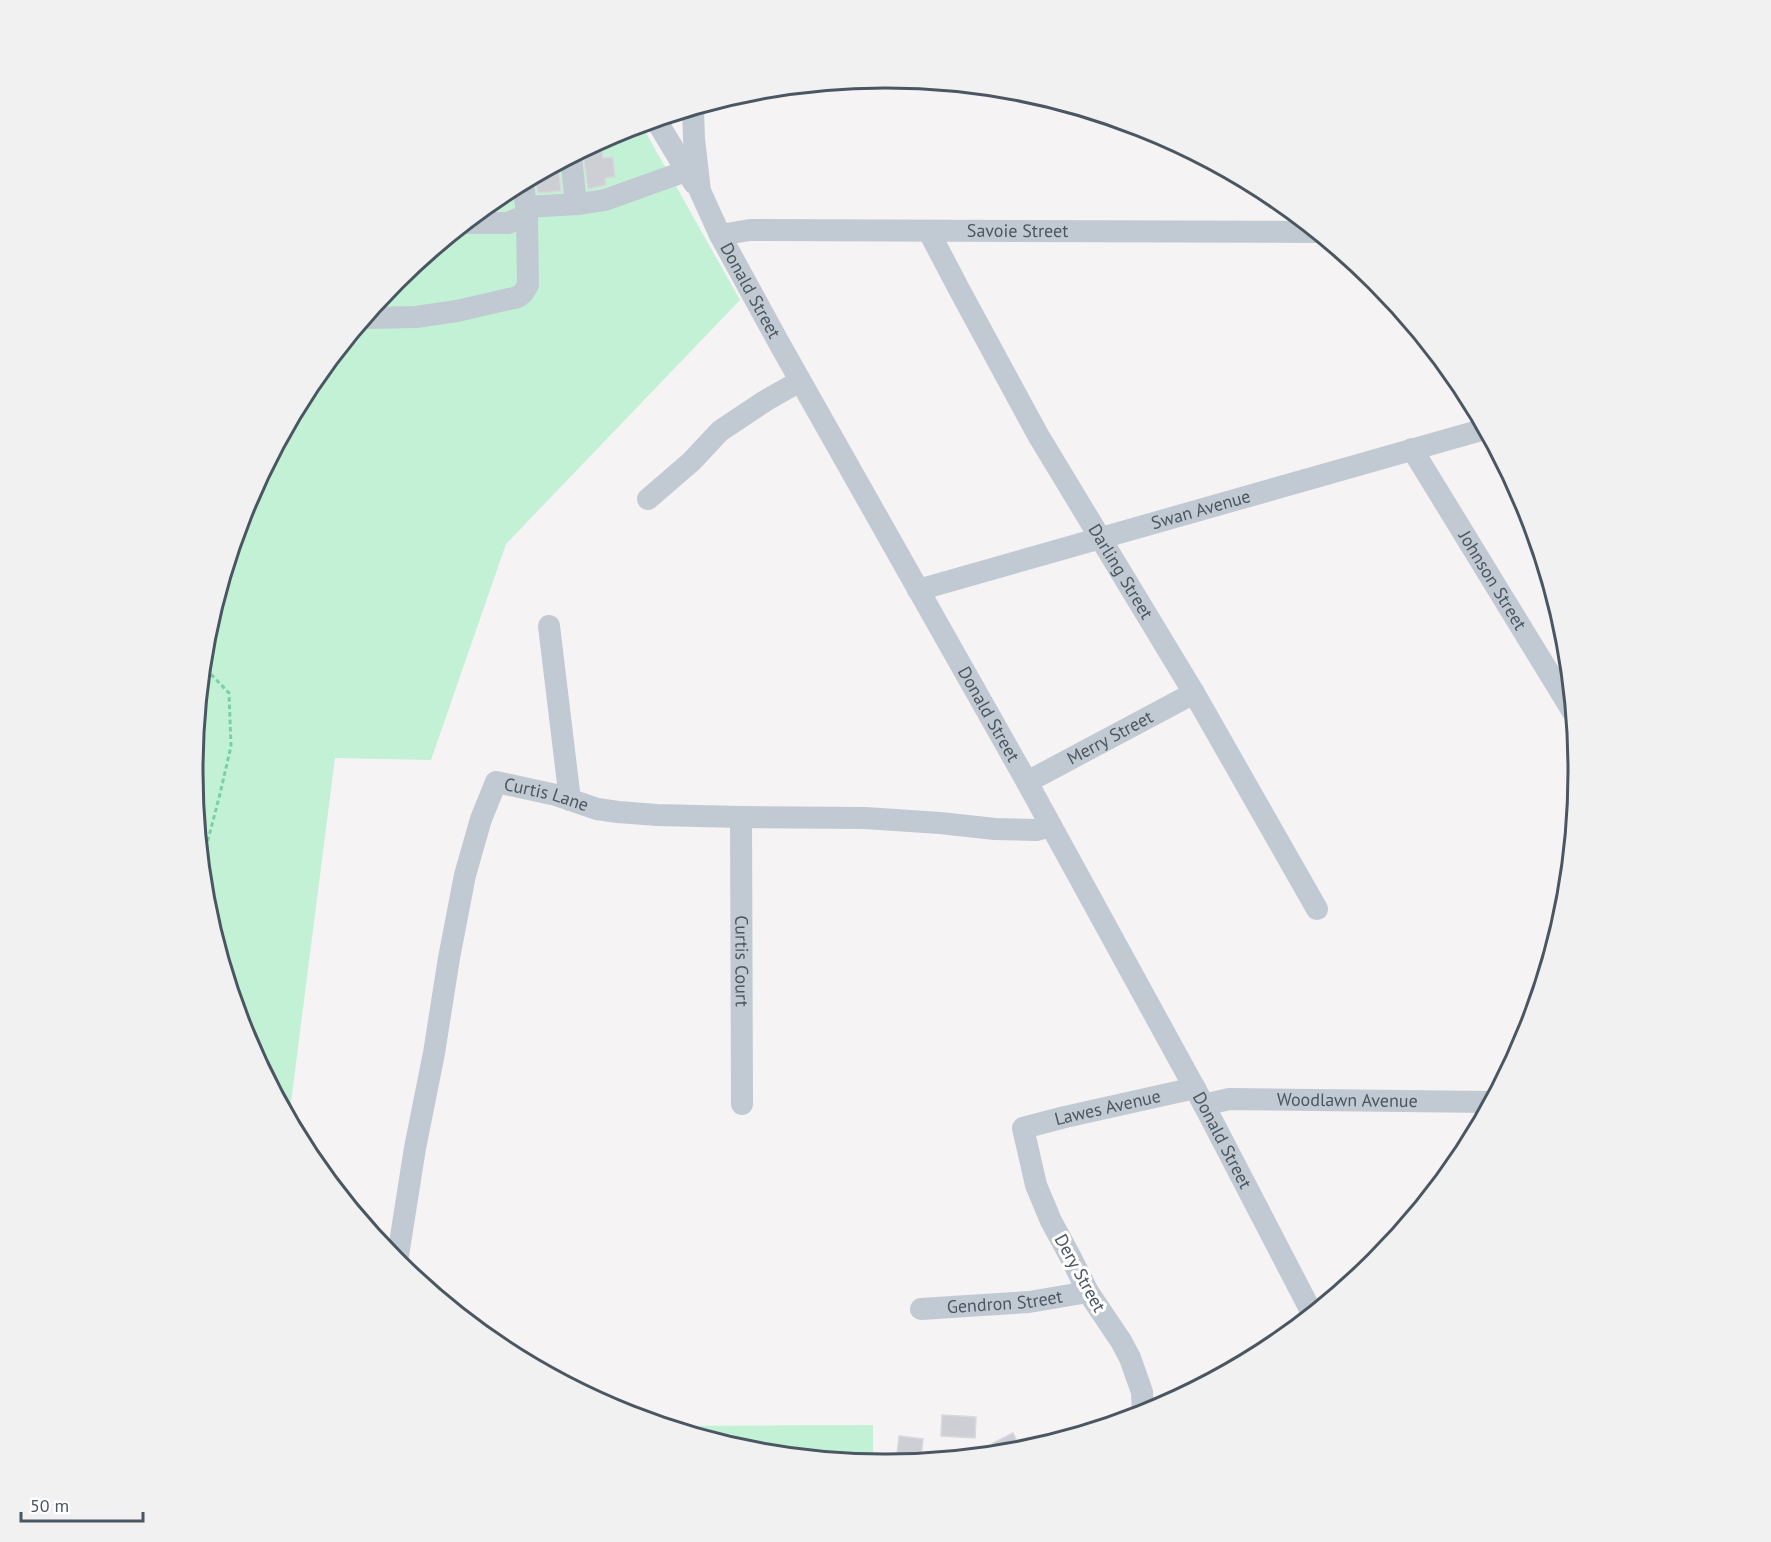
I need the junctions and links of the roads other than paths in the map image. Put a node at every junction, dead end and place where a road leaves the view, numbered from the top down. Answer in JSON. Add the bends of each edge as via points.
{"nodes":[{"id":1,"x":693,"y":117,"type":"edge"},
{"id":2,"x":660,"y":127,"type":"edge"},
{"id":3,"x":572,"y":165,"type":"edge"},
{"id":4,"x":686,"y":171,"type":"junction"},
{"id":5,"x":700,"y":190,"type":"junction"},
{"id":6,"x":524,"y":192,"type":"edge"},
{"id":7,"x":576,"y":204,"type":"junction"},
{"id":8,"x":527,"y":211,"type":"junction"},
{"id":9,"x":480,"y":223,"type":"edge"},
{"id":10,"x":929,"y":232,"type":"junction"},
{"id":11,"x":1304,"y":232,"type":"edge"},
{"id":12,"x":720,"y":235,"type":"junction"},
{"id":13,"x":375,"y":318,"type":"edge"},
{"id":14,"x":800,"y":381,"type":"junction"},
{"id":15,"x":1478,"y":431,"type":"edge"},
{"id":16,"x":1412,"y":449,"type":"junction"},
{"id":17,"x":648,"y":499,"type":"dead end"},
{"id":18,"x":1100,"y":537,"type":"junction"},
{"id":19,"x":918,"y":590,"type":"junction"},
{"id":20,"x":549,"y":626,"type":"dead end"},
{"id":21,"x":1194,"y":693,"type":"junction"},
{"id":22,"x":1564,"y":697,"type":"edge"},
{"id":23,"x":1027,"y":782,"type":"junction"},
{"id":24,"x":570,"y":800,"type":"junction"},
{"id":25,"x":741,"y":817,"type":"junction"},
{"id":26,"x":1051,"y":826,"type":"junction"},
{"id":27,"x":1317,"y":909,"type":"dead end"},
{"id":28,"x":1199,"y":1096,"type":"junction"},
{"id":29,"x":1483,"y":1101,"type":"edge"},
{"id":30,"x":742,"y":1104,"type":"dead end"},
{"id":31,"x":1023,"y":1128,"type":"joint"},
{"id":32,"x":399,"y":1250,"type":"edge"},
{"id":33,"x":1088,"y":1292,"type":"junction"},
{"id":34,"x":1308,"y":1306,"type":"edge"},
{"id":35,"x":921,"y":1309,"type":"dead end"},
{"id":36,"x":1143,"y":1404,"type":"edge"}],
"edges":[{"from":1,"to":5,"type":"street","name":"Donald Street"},
{"from":2,"to":4,"type":"street"},
{"from":3,"to":7,"type":"street"},
{"from":4,"to":5,"type":"street"},
{"from":4,"to":7,"type":"street","via":[[605,200]]},
{"from":5,"to":12,"type":"street","name":"Donald Street"},
{"from":6,"to":8,"type":"street"},
{"from":7,"to":8,"type":"street"},
{"from":8,"to":9,"type":"street","via":[[508,223]]},
{"from":8,"to":13,"type":"street","via":[[528,285],[518,297],[416,317]]},
{"from":10,"to":11,"type":"street","name":"Savoie Street"},
{"from":10,"to":12,"type":"street","name":"Savoie Street","via":[[750,230]]},
{"from":10,"to":18,"type":"street","name":"Darling Street","via":[[1038,435]]},
{"from":12,"to":14,"type":"street","name":"Donald Street"},
{"from":14,"to":17,"type":"street","via":[[720,430],[692,461]]},
{"from":14,"to":19,"type":"street","name":"Donald Street"},
{"from":15,"to":16,"type":"street","name":"Swan Avenue"},
{"from":16,"to":18,"type":"street","name":"Swan Avenue"},
{"from":16,"to":22,"type":"street","name":"Johnson Street"},
{"from":18,"to":19,"type":"street","name":"Swan Avenue"},
{"from":18,"to":21,"type":"street","name":"Darling Street"},
{"from":19,"to":23,"type":"street","name":"Donald Street"},
{"from":20,"to":24,"type":"street"},
{"from":21,"to":23,"type":"street","name":"Merry Street"},
{"from":21,"to":27,"type":"street","name":"Darling Street"},
{"from":23,"to":26,"type":"street","name":"Donald Street"},
{"from":24,"to":25,"type":"street","name":"Curtis Lane","via":[[618,812]]},
{"from":24,"to":32,"type":"street","name":"Curtis Lane","via":[[496,782],[481,819],[465,875],[449,958]]},
{"from":25,"to":26,"type":"street","name":"Curtis Lane","via":[[864,818],[995,829],[1036,830]]},
{"from":25,"to":30,"type":"street","name":"Curtis Court"},
{"from":26,"to":28,"type":"street","name":"Donald Street"},
{"from":28,"to":29,"type":"street","name":"Woodlawn Avenue"},
{"from":28,"to":31,"type":"street","name":"Lawes Avenue","via":[[1065,1117]]},
{"from":28,"to":34,"type":"street","name":"Donald Street"},
{"from":31,"to":33,"type":"street","name":"Dery Street","via":[[1036,1185]]},
{"from":33,"to":35,"type":"street","name":"Gendron Street","via":[[1029,1302]]},
{"from":33,"to":36,"type":"street","name":"Dery Street","via":[[1130,1358]]}]}
